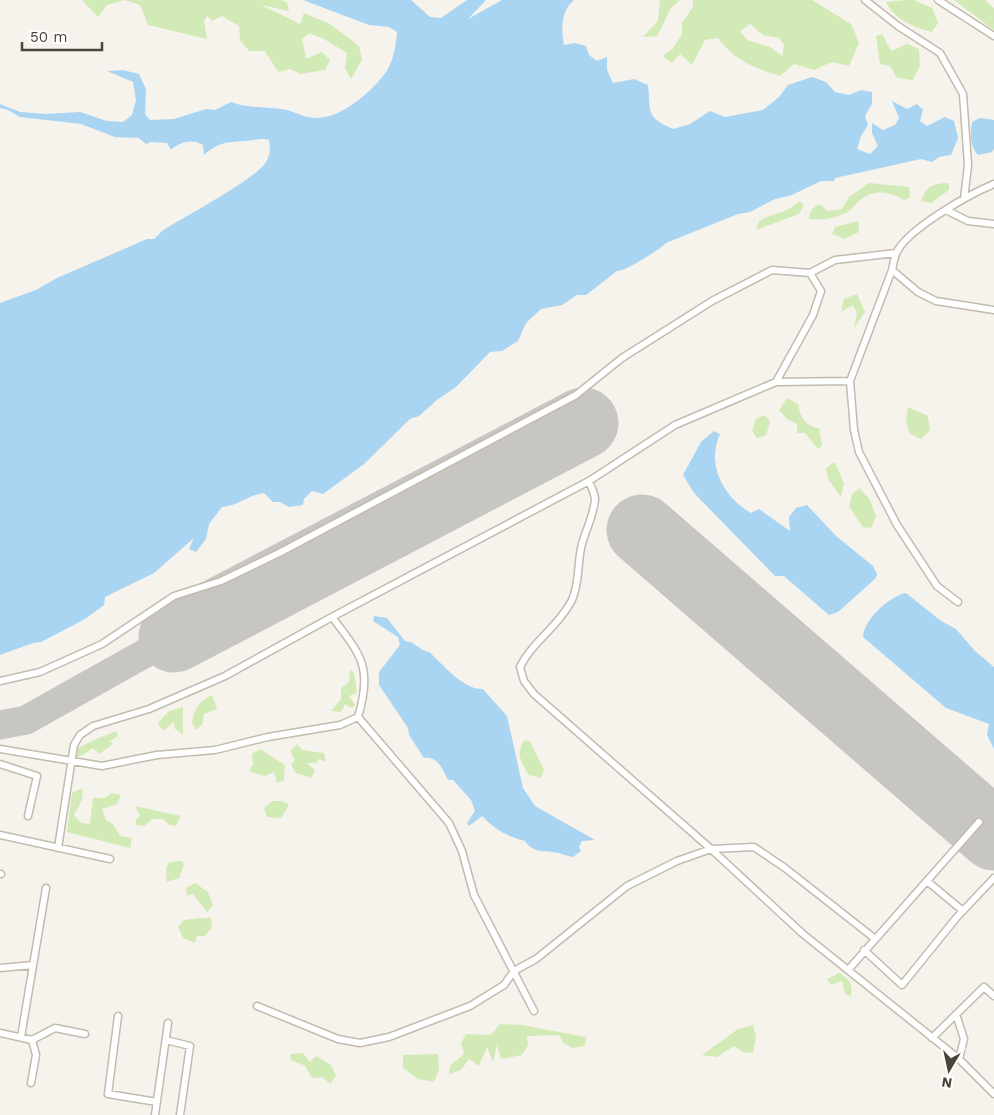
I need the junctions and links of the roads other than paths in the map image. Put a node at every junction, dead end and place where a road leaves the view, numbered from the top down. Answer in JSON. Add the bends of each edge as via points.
{"nodes":[{"id":1,"x":865,"y":0,"type":"edge"},
{"id":2,"x":938,"y":0,"type":"edge"},
{"id":3,"x":994,"y":36,"type":"edge"},
{"id":4,"x":994,"y":184,"type":"edge"},
{"id":5,"x":964,"y":199,"type":"junction"},
{"id":6,"x":946,"y":210,"type":"junction"},
{"id":7,"x":994,"y":224,"type":"edge"},
{"id":8,"x":896,"y":253,"type":"junction"},
{"id":9,"x":892,"y":270,"type":"junction"},
{"id":10,"x":810,"y":273,"type":"junction"},
{"id":11,"x":994,"y":310,"type":"edge"},
{"id":12,"x":850,"y":381,"type":"junction"},
{"id":13,"x":776,"y":382,"type":"junction"},
{"id":14,"x":589,"y":481,"type":"junction"},
{"id":15,"x":958,"y":602,"type":"dead end"},
{"id":16,"x":332,"y":617,"type":"junction"},
{"id":17,"x":0,"y":681,"type":"edge"},
{"id":18,"x":358,"y":717,"type":"junction"},
{"id":19,"x":0,"y":749,"type":"edge"},
{"id":20,"x":71,"y":762,"type":"junction"},
{"id":21,"x":0,"y":764,"type":"edge"},
{"id":22,"x":28,"y":816,"type":"dead end"},
{"id":23,"x":979,"y":822,"type":"dead end"},
{"id":24,"x":0,"y":835,"type":"edge"},
{"id":25,"x":58,"y":848,"type":"junction"},
{"id":26,"x":711,"y":849,"type":"junction"},
{"id":27,"x":110,"y":859,"type":"dead end"},
{"id":28,"x":994,"y":878,"type":"edge"},
{"id":29,"x":927,"y":881,"type":"junction"},
{"id":30,"x":46,"y":888,"type":"dead end"},
{"id":31,"x":963,"y":911,"type":"junction"},
{"id":32,"x":874,"y":938,"type":"junction"},
{"id":33,"x":864,"y":950,"type":"junction"},
{"id":34,"x":33,"y":965,"type":"junction"},
{"id":35,"x":0,"y":968,"type":"edge"},
{"id":36,"x":848,"y":970,"type":"junction"},
{"id":37,"x":514,"y":971,"type":"junction"},
{"id":38,"x":994,"y":996,"type":"edge"},
{"id":39,"x":257,"y":1006,"type":"dead end"},
{"id":40,"x":534,"y":1011,"type":"dead end"},
{"id":41,"x":956,"y":1014,"type":"junction"},
{"id":42,"x":118,"y":1016,"type":"dead end"},
{"id":43,"x":168,"y":1023,"type":"dead end"},
{"id":44,"x":0,"y":1033,"type":"edge"},
{"id":45,"x":85,"y":1034,"type":"dead end"},
{"id":46,"x":21,"y":1037,"type":"junction"},
{"id":47,"x":932,"y":1038,"type":"junction"},
{"id":48,"x":32,"y":1040,"type":"junction"},
{"id":49,"x":166,"y":1040,"type":"junction"},
{"id":50,"x":959,"y":1060,"type":"junction"},
{"id":51,"x":31,"y":1083,"type":"dead end"},
{"id":52,"x":994,"y":1094,"type":"edge"},
{"id":53,"x":157,"y":1102,"type":"junction"},
{"id":54,"x":155,"y":1115,"type":"edge"},
{"id":55,"x":180,"y":1115,"type":"edge"}],
"edges":[{"from":1,"to":5,"type":"lane","via":[[940,53],[963,94],[968,165]]},
{"from":2,"to":3,"type":"lane"},
{"from":4,"to":5,"type":"lane"},
{"from":5,"to":6,"type":"lane"},
{"from":6,"to":7,"type":"lane","via":[[968,221]]},
{"from":6,"to":8,"type":"lane","via":[[915,231]]},
{"from":8,"to":9,"type":"lane"},
{"from":8,"to":10,"type":"lane","via":[[835,260]]},
{"from":9,"to":11,"type":"lane","via":[[918,292],[936,301]]},
{"from":9,"to":12,"type":"lane"},
{"from":10,"to":13,"type":"lane","via":[[820,291],[813,315]]},
{"from":10,"to":17,"type":"lane","via":[[772,270],[712,301],[622,358],[576,395],[221,582],[174,596],[102,644],[40,672]]},
{"from":12,"to":13,"type":"lane"},
{"from":12,"to":15,"type":"lane","via":[[854,430],[860,452],[897,526],[937,586]]},
{"from":13,"to":14,"type":"lane","via":[[675,425]]},
{"from":14,"to":16,"type":"lane"},
{"from":14,"to":26,"type":"lane","via":[[595,498],[592,519],[578,561],[577,584],[571,601],[557,621],[526,655],[520,667],[524,681],[534,694]]},
{"from":16,"to":18,"type":"lane","via":[[356,648],[366,669],[365,696]]},
{"from":16,"to":20,"type":"lane","via":[[225,676],[149,709],[93,726],[80,735],[74,745]]},
{"from":18,"to":20,"type":"lane","via":[[340,725],[215,750],[158,755],[102,766]]},
{"from":18,"to":37,"type":"lane","via":[[449,823],[462,851],[474,895]]},
{"from":19,"to":20,"type":"lane"},
{"from":20,"to":25,"type":"lane"},
{"from":21,"to":22,"type":"lane","via":[[37,776]]},
{"from":23,"to":29,"type":"lane"},
{"from":24,"to":25,"type":"lane"},
{"from":25,"to":27,"type":"lane"},
{"from":26,"to":32,"type":"lane","via":[[754,847]]},
{"from":26,"to":36,"type":"lane"},
{"from":26,"to":37,"type":"lane","via":[[627,886],[536,959]]},
{"from":28,"to":31,"type":"lane"},
{"from":29,"to":31,"type":"lane"},
{"from":29,"to":32,"type":"lane"},
{"from":30,"to":34,"type":"lane"},
{"from":31,"to":33,"type":"lane","via":[[902,985]]},
{"from":32,"to":33,"type":"lane"},
{"from":33,"to":36,"type":"lane"},
{"from":34,"to":35,"type":"lane"},
{"from":34,"to":46,"type":"lane"},
{"from":36,"to":47,"type":"lane"},
{"from":37,"to":39,"type":"lane","via":[[504,985],[470,1006],[388,1037],[360,1043],[338,1039]]},
{"from":37,"to":40,"type":"lane"},
{"from":38,"to":41,"type":"lane","via":[[984,987]]},
{"from":41,"to":47,"type":"lane"},
{"from":41,"to":50,"type":"lane","via":[[964,1039]]},
{"from":42,"to":53,"type":"lane","via":[[108,1094]]},
{"from":43,"to":49,"type":"lane"},
{"from":44,"to":46,"type":"lane"},
{"from":45,"to":48,"type":"lane","via":[[55,1028]]},
{"from":46,"to":48,"type":"lane"},
{"from":47,"to":50,"type":"lane"},
{"from":48,"to":51,"type":"lane","via":[[36,1056]]},
{"from":49,"to":53,"type":"lane"},
{"from":49,"to":55,"type":"lane","via":[[190,1046]]},
{"from":50,"to":52,"type":"lane"},
{"from":53,"to":54,"type":"lane"}]}
